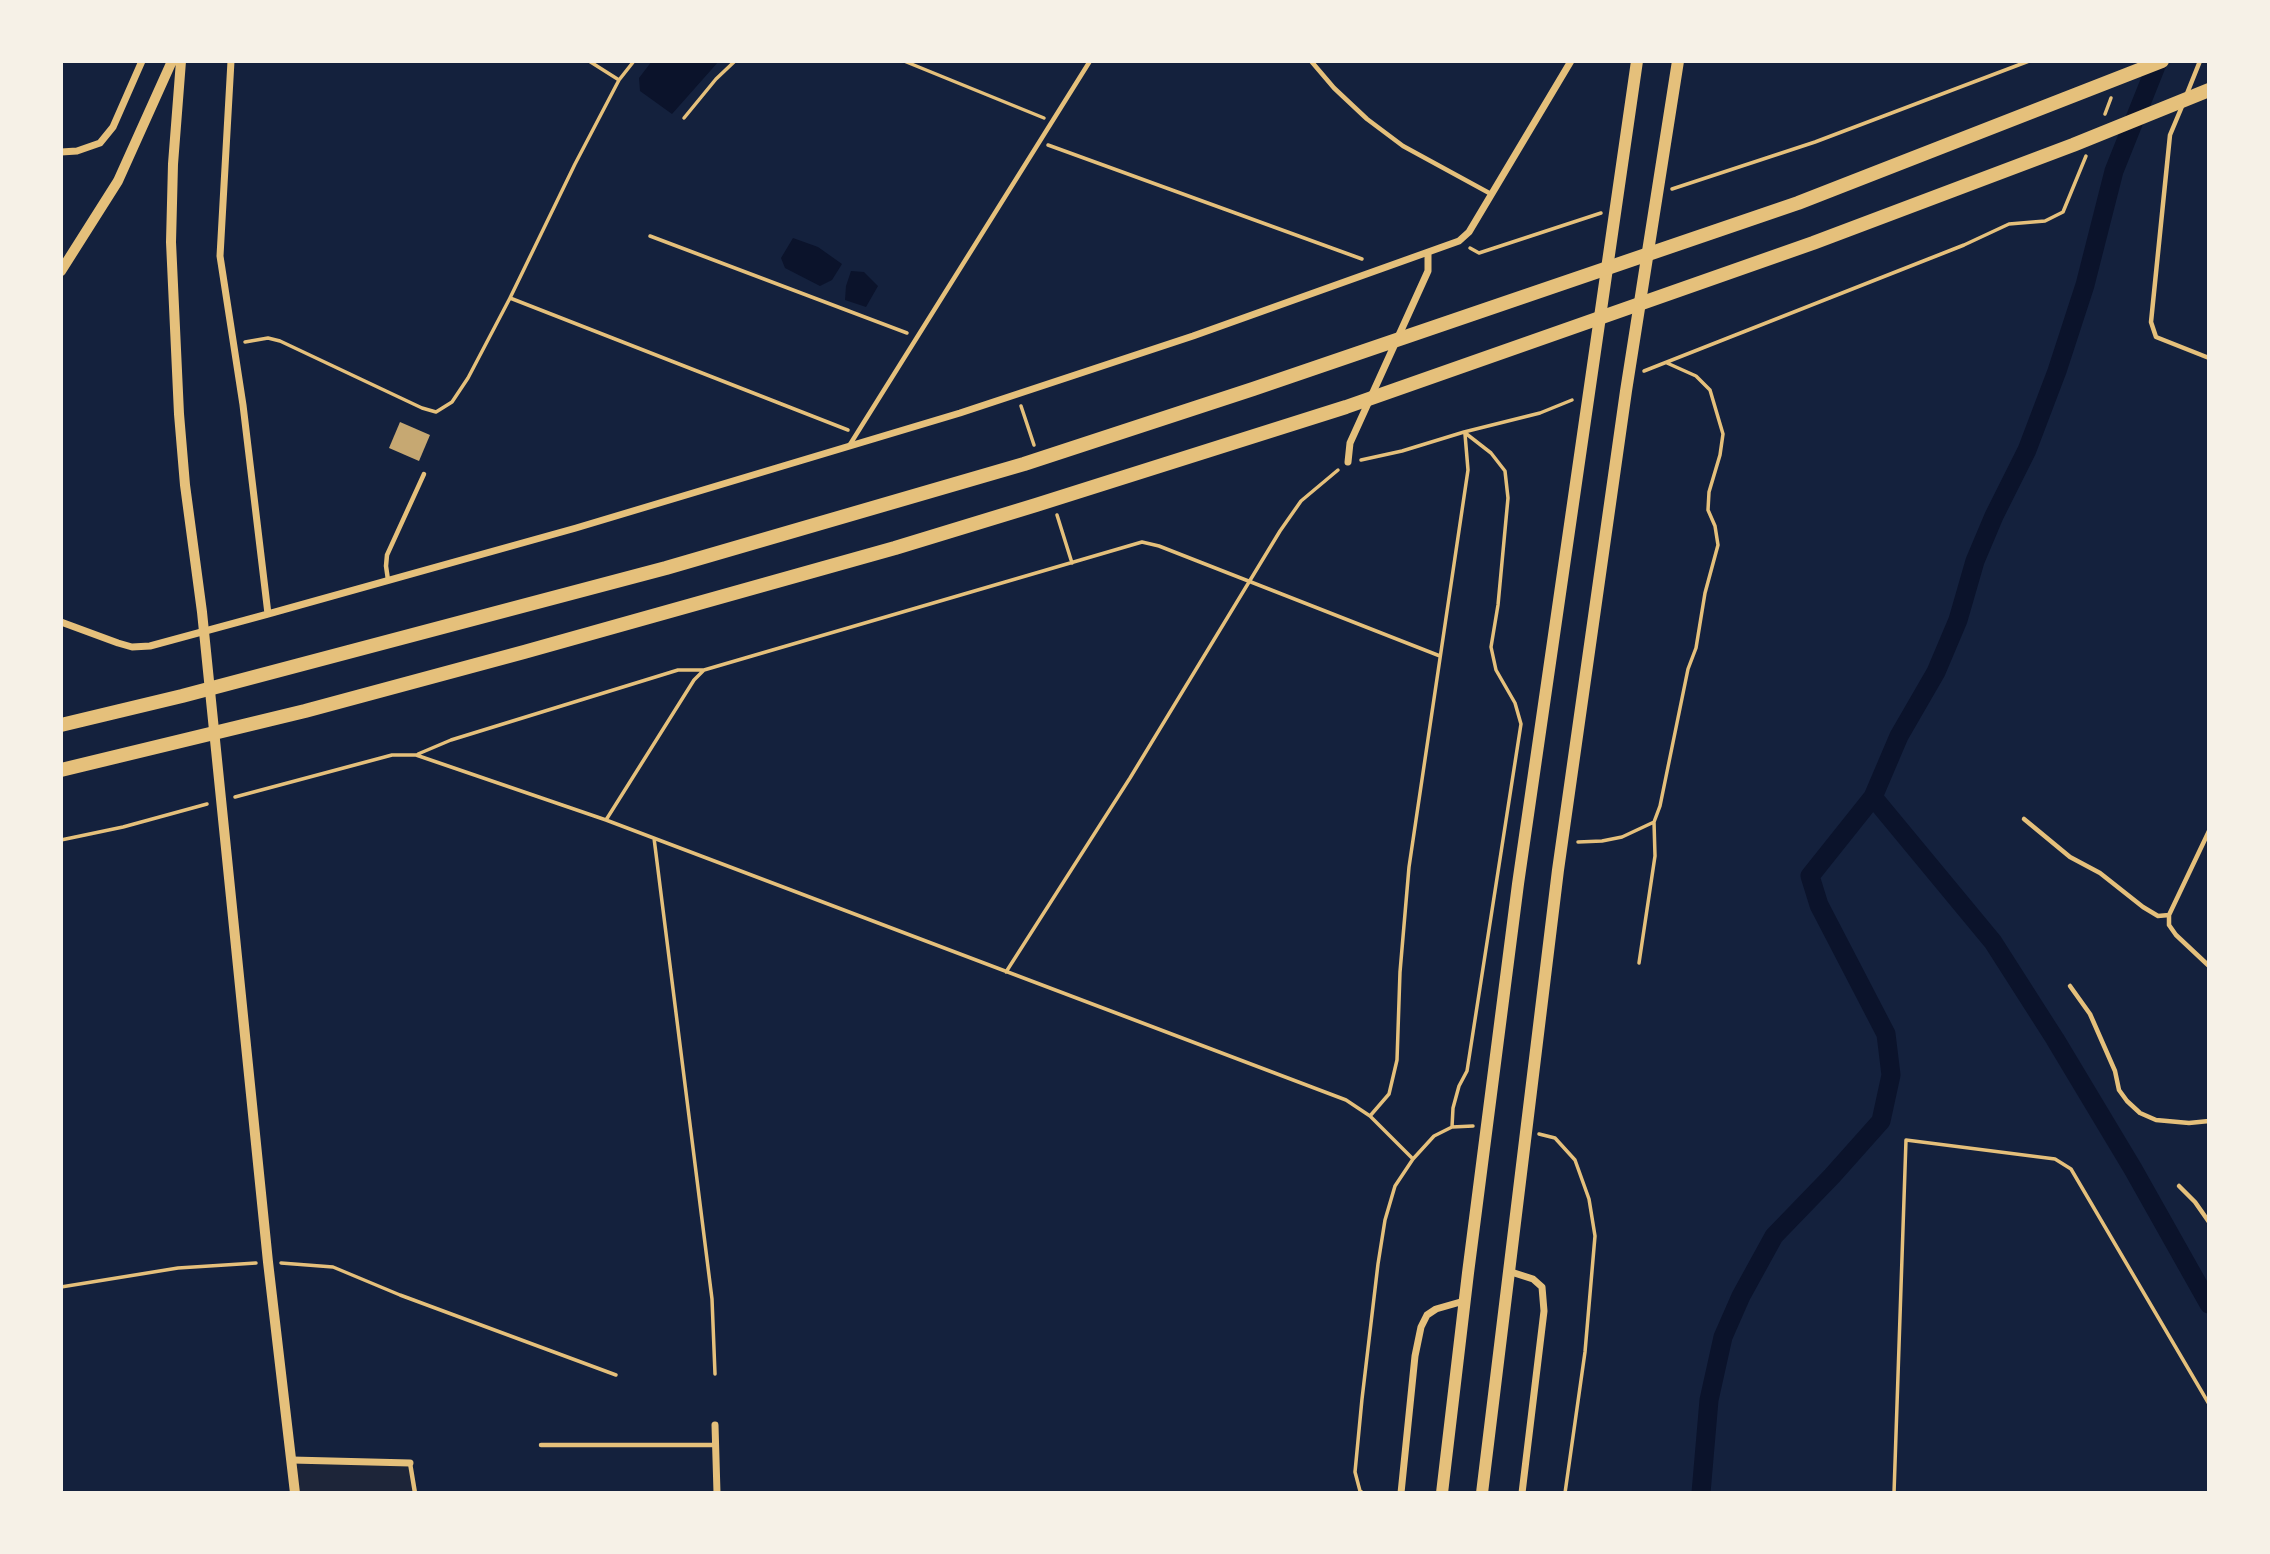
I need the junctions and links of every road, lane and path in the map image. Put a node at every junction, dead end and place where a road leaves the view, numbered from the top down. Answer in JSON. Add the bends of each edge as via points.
{"nodes":[{"id":1,"x":142,"y":61,"type":"edge"},
{"id":2,"x":172,"y":61,"type":"edge"},
{"id":3,"x":181,"y":61,"type":"edge"},
{"id":4,"x":231,"y":61,"type":"edge"},
{"id":5,"x":589,"y":61,"type":"edge"},
{"id":6,"x":634,"y":61,"type":"edge"},
{"id":7,"x":735,"y":61,"type":"edge"},
{"id":8,"x":904,"y":61,"type":"edge"},
{"id":9,"x":1090,"y":61,"type":"edge"},
{"id":10,"x":1311,"y":61,"type":"edge"},
{"id":11,"x":1571,"y":61,"type":"edge"},
{"id":12,"x":1637,"y":61,"type":"edge"},
{"id":13,"x":1678,"y":61,"type":"edge"},
{"id":14,"x":2029,"y":61,"type":"edge"},
{"id":15,"x":2162,"y":61,"type":"edge"},
{"id":16,"x":2200,"y":61,"type":"edge"},
{"id":17,"x":619,"y":80,"type":"junction"},
{"id":18,"x":2207,"y":90,"type":"edge"},
{"id":19,"x":2111,"y":98,"type":"dead end"},
{"id":20,"x":684,"y":118,"type":"dead end"},
{"id":21,"x":1053,"y":121,"type":"junction"},
{"id":22,"x":2101,"y":123,"type":"dead end"},
{"id":23,"x":1039,"y":142,"type":"junction"},
{"id":24,"x":2090,"y":147,"type":"dead end"},
{"id":25,"x":61,"y":152,"type":"edge"},
{"id":26,"x":1673,"y":189,"type":"dead end"},
{"id":27,"x":1491,"y":195,"type":"junction"},
{"id":28,"x":1608,"y":210,"type":"dead end"},
{"id":29,"x":650,"y":236,"type":"dead end"},
{"id":30,"x":1459,"y":241,"type":"junction"},
{"id":31,"x":1428,"y":253,"type":"junction"},
{"id":32,"x":1362,"y":259,"type":"dead end"},
{"id":33,"x":61,"y":271,"type":"edge"},
{"id":34,"x":510,"y":298,"type":"junction"},
{"id":35,"x":916,"y":337,"type":"junction"},
{"id":36,"x":233,"y":344,"type":"junction"},
{"id":37,"x":2209,"y":358,"type":"edge"},
{"id":38,"x":1666,"y":362,"type":"junction"},
{"id":39,"x":1641,"y":372,"type":"dead end"},
{"id":40,"x":1017,"y":394,"type":"junction"},
{"id":41,"x":1578,"y":398,"type":"dead end"},
{"id":42,"x":1464,"y":432,"type":"junction"},
{"id":43,"x":856,"y":433,"type":"junction"},
{"id":44,"x":849,"y":446,"type":"junction"},
{"id":45,"x":1034,"y":446,"type":"dead end"},
{"id":46,"x":1348,"y":462,"type":"junction"},
{"id":47,"x":424,"y":474,"type":"dead end"},
{"id":48,"x":1055,"y":511,"type":"dead end"},
{"id":49,"x":1072,"y":563,"type":"junction"},
{"id":50,"x":388,"y":581,"type":"junction"},
{"id":51,"x":1249,"y":582,"type":"junction"},
{"id":52,"x":268,"y":614,"type":"junction"},
{"id":53,"x":61,"y":622,"type":"edge"},
{"id":54,"x":1440,"y":656,"type":"junction"},
{"id":55,"x":704,"y":670,"type":"junction"},
{"id":56,"x":61,"y":725,"type":"edge"},
{"id":57,"x":416,"y":755,"type":"junction"},
{"id":58,"x":61,"y":770,"type":"edge"},
{"id":59,"x":230,"y":798,"type":"dead end"},
{"id":60,"x":217,"y":802,"type":"dead end"},
{"id":61,"x":2024,"y":819,"type":"dead end"},
{"id":62,"x":606,"y":820,"type":"junction"},
{"id":63,"x":1654,"y":822,"type":"junction"},
{"id":64,"x":2209,"y":831,"type":"edge"},
{"id":65,"x":654,"y":838,"type":"junction"},
{"id":66,"x":61,"y":840,"type":"edge"},
{"id":67,"x":1577,"y":842,"type":"dead end"},
{"id":68,"x":1502,"y":844,"type":"junction"},
{"id":69,"x":1515,"y":844,"type":"dead end"},
{"id":70,"x":2169,"y":915,"type":"junction"},
{"id":71,"x":1639,"y":962,"type":"dead end"},
{"id":72,"x":2209,"y":966,"type":"edge"},
{"id":73,"x":1006,"y":972,"type":"junction"},
{"id":74,"x":2070,"y":986,"type":"dead end"},
{"id":75,"x":1370,"y":1116,"type":"junction"},
{"id":76,"x":2209,"y":1121,"type":"edge"},
{"id":77,"x":1452,"y":1127,"type":"dead end"},
{"id":78,"x":1413,"y":1159,"type":"dead end"},
{"id":79,"x":2179,"y":1186,"type":"dead end"},
{"id":80,"x":2209,"y":1222,"type":"edge"},
{"id":81,"x":268,"y":1262,"type":"junction"},
{"id":82,"x":1508,"y":1271,"type":"junction"},
{"id":83,"x":61,"y":1287,"type":"edge"},
{"id":84,"x":1464,"y":1301,"type":"junction"},
{"id":85,"x":715,"y":1374,"type":"dead end"},
{"id":86,"x":616,"y":1375,"type":"dead end"},
{"id":87,"x":2209,"y":1404,"type":"edge"},
{"id":88,"x":715,"y":1425,"type":"dead end"},
{"id":89,"x":716,"y":1445,"type":"junction"},
{"id":90,"x":541,"y":1446,"type":"dead end"},
{"id":91,"x":292,"y":1460,"type":"junction"},
{"id":92,"x":410,"y":1463,"type":"joint"},
{"id":93,"x":295,"y":1493,"type":"edge"},
{"id":94,"x":415,"y":1493,"type":"edge"},
{"id":95,"x":717,"y":1493,"type":"edge"},
{"id":96,"x":1401,"y":1493,"type":"edge"},
{"id":97,"x":1442,"y":1493,"type":"edge"},
{"id":98,"x":1482,"y":1493,"type":"edge"},
{"id":99,"x":1522,"y":1493,"type":"edge"},
{"id":100,"x":1894,"y":1493,"type":"edge"}],
"edges":[{"from":1,"to":25,"type":"street","via":[[113,127],[100,143]]},
{"from":2,"to":33,"type":"street","via":[[118,181]]},
{"from":3,"to":81,"type":"street","via":[[171,242],[175,355]]},
{"from":4,"to":36,"type":"street","via":[[220,256]]},
{"from":5,"to":17,"type":"path"},
{"from":6,"to":17,"type":"path"},
{"from":7,"to":20,"type":"path"},
{"from":8,"to":21,"type":"path"},
{"from":9,"to":21,"type":"lane"},
{"from":10,"to":27,"type":"lane","via":[[1367,119],[1403,146]]},
{"from":11,"to":27,"type":"street"},
{"from":12,"to":84,"type":"main road","via":[[1518,884]]},
{"from":13,"to":82,"type":"main road","via":[[1558,870]]},
{"from":14,"to":26,"type":"path","via":[[1815,142]]},
{"from":15,"to":56,"type":"highway","via":[[1798,203],[1024,464],[666,568]]},
{"from":16,"to":37,"type":"lane","via":[[2170,135],[2151,322],[2157,337]]},
{"from":17,"to":34,"type":"path"},
{"from":18,"to":58,"type":"highway","via":[[1861,226],[1346,407],[807,573],[305,712]]},
{"from":19,"to":22,"type":"path"},
{"from":21,"to":23,"type":"lane"},
{"from":23,"to":32,"type":"path"},
{"from":23,"to":35,"type":"lane"},
{"from":24,"to":38,"type":"path","via":[[2063,212],[2045,221],[2009,224]]},
{"from":27,"to":30,"type":"street"},
{"from":28,"to":30,"type":"path","via":[[1479,253]]},
{"from":29,"to":35,"type":"path"},
{"from":30,"to":31,"type":"street"},
{"from":31,"to":40,"type":"street"},
{"from":31,"to":46,"type":"street","via":[[1428,271],[1350,443]]},
{"from":34,"to":36,"type":"path","via":[[468,378],[452,402],[436,412],[280,341],[268,338]]},
{"from":34,"to":43,"type":"path"},
{"from":35,"to":43,"type":"lane"},
{"from":36,"to":52,"type":"street"},
{"from":38,"to":39,"type":"path"},
{"from":38,"to":63,"type":"path","via":[[1696,376],[1710,390],[1723,434],[1708,510],[1718,545]]},
{"from":40,"to":44,"type":"street"},
{"from":40,"to":45,"type":"path"},
{"from":41,"to":42,"type":"path","via":[[1540,413]]},
{"from":42,"to":46,"type":"path"},
{"from":42,"to":54,"type":"path","via":[[1468,470]]},
{"from":42,"to":68,"type":"path","via":[[1505,471],[1508,498],[1491,647],[1496,670],[1521,724]]},
{"from":43,"to":44,"type":"lane"},
{"from":44,"to":50,"type":"street"},
{"from":46,"to":51,"type":"path","via":[[1301,502]]},
{"from":47,"to":50,"type":"lane","via":[[387,555]]},
{"from":48,"to":49,"type":"path"},
{"from":49,"to":51,"type":"path","via":[[1142,542]]},
{"from":49,"to":55,"type":"path"},
{"from":50,"to":52,"type":"street"},
{"from":51,"to":54,"type":"path"},
{"from":51,"to":73,"type":"path"},
{"from":52,"to":53,"type":"street","via":[[132,647]]},
{"from":54,"to":75,"type":"path","via":[[1409,867],[1397,1060],[1389,1094]]},
{"from":55,"to":57,"type":"path","via":[[678,670]]},
{"from":55,"to":62,"type":"path"},
{"from":57,"to":59,"type":"path","via":[[392,755]]},
{"from":57,"to":62,"type":"path"},
{"from":60,"to":66,"type":"path"},
{"from":61,"to":70,"type":"lane","via":[[2143,907],[2158,916]]},
{"from":62,"to":65,"type":"path"},
{"from":63,"to":67,"type":"path","via":[[1622,837]]},
{"from":63,"to":71,"type":"path","via":[[1655,856]]},
{"from":64,"to":70,"type":"lane"},
{"from":65,"to":73,"type":"path"},
{"from":65,"to":85,"type":"path","via":[[712,1299]]},
{"from":68,"to":69,"type":"path"},
{"from":68,"to":77,"type":"path","via":[[1467,1071],[1453,1108]]},
{"from":70,"to":72,"type":"lane","via":[[2176,935]]},
{"from":73,"to":75,"type":"path","via":[[1346,1100]]},
{"from":74,"to":76,"type":"lane","via":[[2090,1014],[2127,1101],[2156,1120]]},
{"from":75,"to":78,"type":"path"},
{"from":79,"to":80,"type":"lane"},
{"from":81,"to":83,"type":"path","via":[[178,1268]]},
{"from":81,"to":86,"type":"path","via":[[332,1267]]},
{"from":81,"to":91,"type":"street"},
{"from":82,"to":98,"type":"main road"},
{"from":82,"to":99,"type":"street","via":[[1533,1279],[1542,1287],[1543,1299]]},
{"from":84,"to":96,"type":"street","via":[[1436,1308],[1421,1327]]},
{"from":84,"to":97,"type":"main road"},
{"from":87,"to":100,"type":"path","via":[[2071,1169],[2055,1159],[1906,1140]]},
{"from":88,"to":89,"type":"street"},
{"from":89,"to":90,"type":"lane"},
{"from":89,"to":95,"type":"street"},
{"from":91,"to":92,"type":"street"},
{"from":91,"to":93,"type":"street"},
{"from":92,"to":94,"type":"lane"}]}
